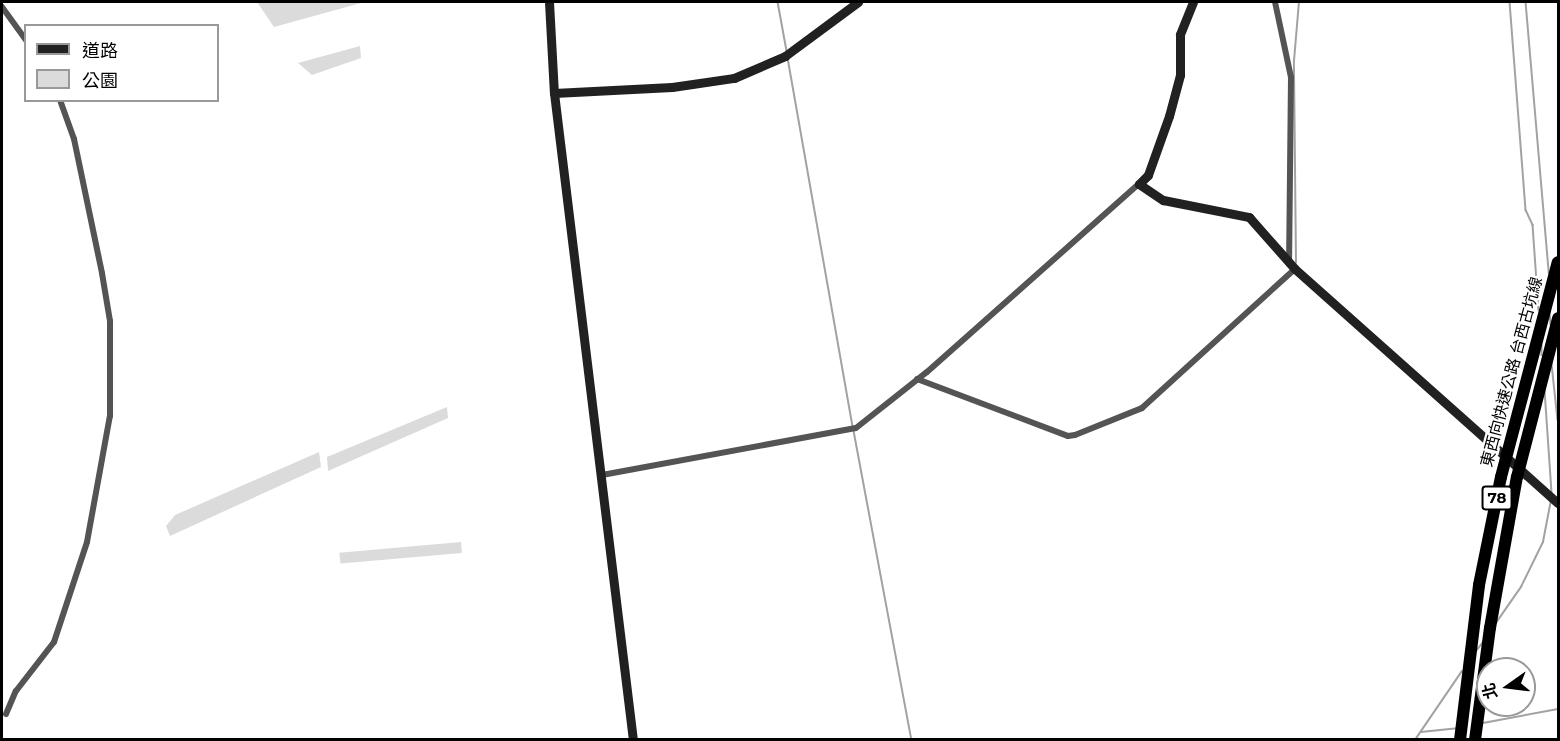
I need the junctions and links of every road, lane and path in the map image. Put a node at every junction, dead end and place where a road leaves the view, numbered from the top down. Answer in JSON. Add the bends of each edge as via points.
{"nodes":[{"id":1,"x":549,"y":2,"type":"edge"},
{"id":2,"x":858,"y":2,"type":"edge"},
{"id":3,"x":1193,"y":2,"type":"edge"},
{"id":4,"x":1275,"y":2,"type":"edge"},
{"id":5,"x":2,"y":7,"type":"edge"},
{"id":6,"x":24,"y":37,"type":"edge"},
{"id":7,"x":554,"y":93,"type":"junction"},
{"id":8,"x":61,"y":102,"type":"edge"},
{"id":9,"x":1138,"y":184,"type":"junction"},
{"id":10,"x":1558,"y":262,"type":"edge"},
{"id":11,"x":1292,"y":266,"type":"junction"},
{"id":12,"x":1558,"y":318,"type":"edge"},
{"id":13,"x":917,"y":380,"type":"junction"},
{"id":14,"x":602,"y":475,"type":"junction"},
{"id":15,"x":1554,"y":499,"type":"edge"},
{"id":16,"x":6,"y":714,"type":"dead end"},
{"id":17,"x":633,"y":740,"type":"edge"},
{"id":18,"x":1460,"y":740,"type":"edge"},
{"id":19,"x":1476,"y":740,"type":"edge"}],
"edges":[{"from":1,"to":7,"type":"street"},
{"from":2,"to":7,"type":"street","via":[[784,56],[754,71],[713,82]]},
{"from":3,"to":9,"type":"street","via":[[1180,35],[1180,75],[1169,116],[1148,175]]},
{"from":4,"to":11,"type":"street","via":[[1291,77]]},
{"from":5,"to":6,"type":"street"},
{"from":7,"to":14,"type":"street"},
{"from":8,"to":16,"type":"street","via":[[74,139],[110,321],[110,416],[87,542],[54,642],[16,690]]},
{"from":9,"to":11,"type":"street","via":[[1163,200],[1249,217]]},
{"from":9,"to":13,"type":"street"},
{"from":10,"to":18,"type":"highway","name":"東西向快速公路 台西古坑線","number":"78","via":[[1479,585]]},
{"from":11,"to":13,"type":"street","via":[[1142,408],[1075,435],[1068,436]]},
{"from":11,"to":15,"type":"street"},
{"from":12,"to":19,"type":"highway","name":"東西向快速公路 台西古坑線","number":"78","via":[[1517,477],[1490,628]]},
{"from":13,"to":14,"type":"street","via":[[853,428]]},
{"from":14,"to":17,"type":"street"}]}
